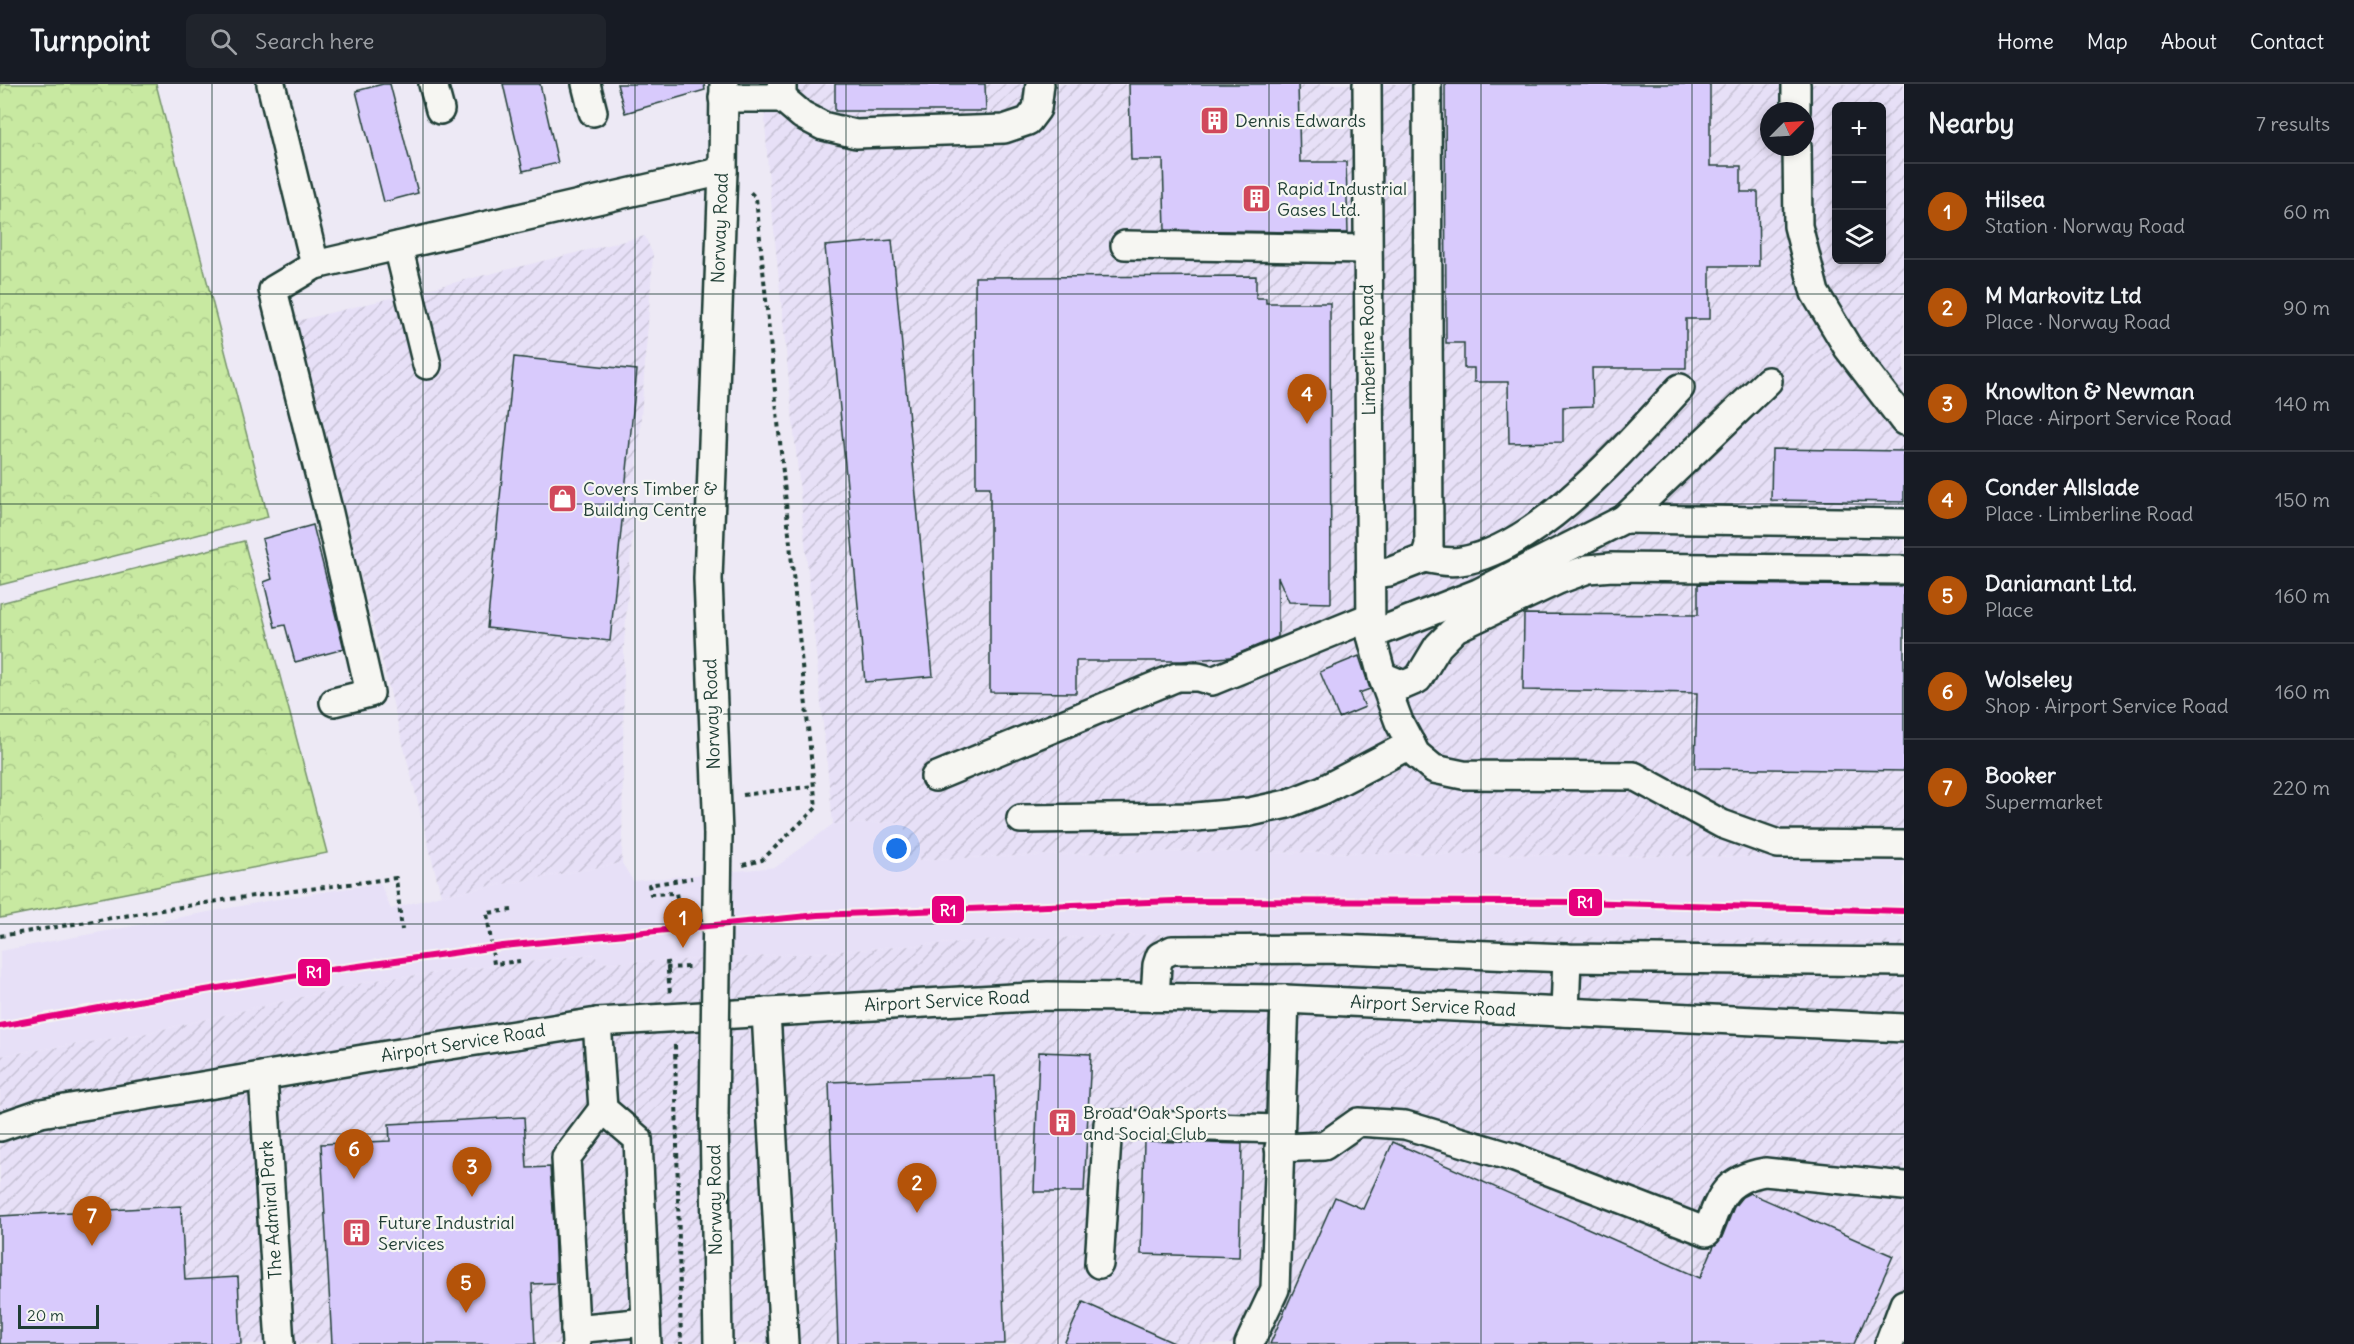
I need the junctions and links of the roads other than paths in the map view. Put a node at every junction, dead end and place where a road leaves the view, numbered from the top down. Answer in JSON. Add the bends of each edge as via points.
{"nodes":[{"id":1,"x":271,"y":84,"type":"edge"},
{"id":2,"x":433,"y":84,"type":"edge"},
{"id":3,"x":586,"y":84,"type":"edge"},
{"id":4,"x":1040,"y":84,"type":"edge"},
{"id":5,"x":1366,"y":84,"type":"edge"},
{"id":6,"x":1427,"y":84,"type":"edge"},
{"id":7,"x":1796,"y":84,"type":"edge"},
{"id":8,"x":724,"y":91,"type":"edge"},
{"id":9,"x":782,"y":91,"type":"edge"},
{"id":10,"x":1796,"y":102,"type":"edge"},
{"id":11,"x":440,"y":110,"type":"dead end"},
{"id":12,"x":593,"y":112,"type":"dead end"},
{"id":13,"x":1797,"y":156,"type":"edge"},
{"id":14,"x":723,"y":165,"type":"junction"},
{"id":15,"x":1125,"y":245,"type":"dead end"},
{"id":16,"x":398,"y":246,"type":"junction"},
{"id":17,"x":1367,"y":249,"type":"junction"},
{"id":18,"x":315,"y":265,"type":"junction"},
{"id":19,"x":427,"y":364,"type":"dead end"},
{"id":20,"x":1768,"y":381,"type":"dead end"},
{"id":21,"x":1680,"y":388,"type":"dead end"},
{"id":22,"x":1904,"y":422,"type":"edge"},
{"id":23,"x":1624,"y":519,"type":"junction"},
{"id":24,"x":1904,"y":523,"type":"edge"},
{"id":25,"x":1425,"y":558,"type":"junction"},
{"id":26,"x":1904,"y":570,"type":"edge"},
{"id":27,"x":1370,"y":574,"type":"junction"},
{"id":28,"x":1371,"y":626,"type":"junction"},
{"id":29,"x":1382,"y":676,"type":"junction"},
{"id":30,"x":334,"y":702,"type":"dead end"},
{"id":31,"x":1411,"y":744,"type":"junction"},
{"id":32,"x":934,"y":777,"type":"dead end"},
{"id":33,"x":1021,"y":819,"type":"dead end"},
{"id":34,"x":1904,"y":845,"type":"edge"},
{"id":35,"x":1567,"y":958,"type":"junction"},
{"id":36,"x":1904,"y":962,"type":"edge"},
{"id":37,"x":1155,"y":997,"type":"junction"},
{"id":38,"x":1285,"y":999,"type":"junction"},
{"id":39,"x":766,"y":1012,"type":"junction"},
{"id":40,"x":1565,"y":1012,"type":"junction"},
{"id":41,"x":597,"y":1022,"type":"junction"},
{"id":42,"x":1904,"y":1028,"type":"edge"},
{"id":43,"x":263,"y":1076,"type":"junction"},
{"id":44,"x":603,"y":1109,"type":"junction"},
{"id":45,"x":0,"y":1127,"type":"edge"},
{"id":46,"x":1280,"y":1138,"type":"junction"},
{"id":47,"x":1904,"y":1186,"type":"edge"},
{"id":48,"x":1100,"y":1264,"type":"dead end"},
{"id":49,"x":647,"y":1333,"type":"edge"},
{"id":50,"x":575,"y":1336,"type":"edge"},
{"id":51,"x":280,"y":1344,"type":"edge"},
{"id":52,"x":718,"y":1344,"type":"edge"},
{"id":53,"x":784,"y":1344,"type":"edge"},
{"id":54,"x":1249,"y":1344,"type":"edge"}],
"edges":[{"from":1,"to":18,"type":"street"},
{"from":2,"to":11,"type":"street"},
{"from":3,"to":12,"type":"street"},
{"from":4,"to":9,"type":"street","via":[[1037,109],[1028,121],[1004,129],[856,134],[824,126],[802,115]]},
{"from":5,"to":17,"type":"street","name":"Limberline Road"},
{"from":6,"to":25,"type":"street","via":[[1430,527]]},
{"from":7,"to":10,"type":"street"},
{"from":8,"to":9,"type":"street"},
{"from":8,"to":14,"type":"street","name":"Norway Road"},
{"from":13,"to":22,"type":"street","via":[[1798,226],[1815,293],[1848,348]]},
{"from":14,"to":16,"type":"street"},
{"from":14,"to":52,"type":"street","name":"Norway Road","bridge":true,"via":[[708,579],[718,834],[714,1116]]},
{"from":15,"to":17,"type":"street"},
{"from":16,"to":18,"type":"street"},
{"from":16,"to":19,"type":"street"},
{"from":17,"to":27,"type":"street","name":"Limberline Road"},
{"from":18,"to":30,"type":"street","via":[[273,290],[370,693]]},
{"from":20,"to":23,"type":"street"},
{"from":21,"to":25,"type":"street","via":[[1621,452],[1545,520],[1499,548],[1462,561]]},
{"from":23,"to":24,"type":"street"},
{"from":23,"to":28,"type":"street","via":[[1478,593]]},
{"from":25,"to":27,"type":"street","via":[[1389,572]]},
{"from":26,"to":29,"type":"street","via":[[1588,569],[1456,628],[1438,646],[1418,679],[1404,685]]},
{"from":27,"to":28,"type":"street","name":"Limberline Road"},
{"from":28,"to":29,"type":"street","name":"Limberline Road"},
{"from":28,"to":32,"type":"street","via":[[1212,681],[1177,677]]},
{"from":29,"to":31,"type":"street","name":"Limberline Road"},
{"from":31,"to":33,"type":"street","via":[[1323,790],[1287,804],[1250,812],[1196,817]]},
{"from":31,"to":34,"type":"street","name":"Limberline Road","via":[[1416,754],[1434,768],[1463,775],[1634,776],[1722,824],[1778,844]]},
{"from":35,"to":36,"type":"street"},
{"from":35,"to":37,"type":"street","via":[[1340,949],[1172,950],[1160,956]]},
{"from":35,"to":40,"type":"street"},
{"from":37,"to":38,"type":"street","name":"Airport Service Road"},
{"from":37,"to":39,"type":"street","name":"Airport Service Road","via":[[1048,996]]},
{"from":38,"to":40,"type":"street","name":"Airport Service Road"},
{"from":38,"to":46,"type":"street"},
{"from":39,"to":41,"type":"street","name":"Airport Service Road"},
{"from":39,"to":53,"type":"street"},
{"from":40,"to":42,"type":"street","name":"Airport Service Road"},
{"from":41,"to":43,"type":"street","name":"Airport Service Road"},
{"from":41,"to":44,"type":"street"},
{"from":43,"to":45,"type":"street","name":"Airport Service Road","via":[[40,1113]]},
{"from":43,"to":51,"type":"street","name":"The Admiral Park"},
{"from":44,"to":49,"type":"street","via":[[638,1139]]},
{"from":44,"to":50,"type":"street","via":[[566,1158]]},
{"from":46,"to":47,"type":"street","via":[[1324,1146],[1358,1122],[1405,1125],[1515,1158],[1707,1232],[1725,1193],[1746,1175],[1766,1172]]},
{"from":46,"to":48,"type":"street","via":[[1108,1124]]},
{"from":46,"to":54,"type":"street","via":[[1275,1289]]},
{"from":49,"to":50,"type":"street"}]}
